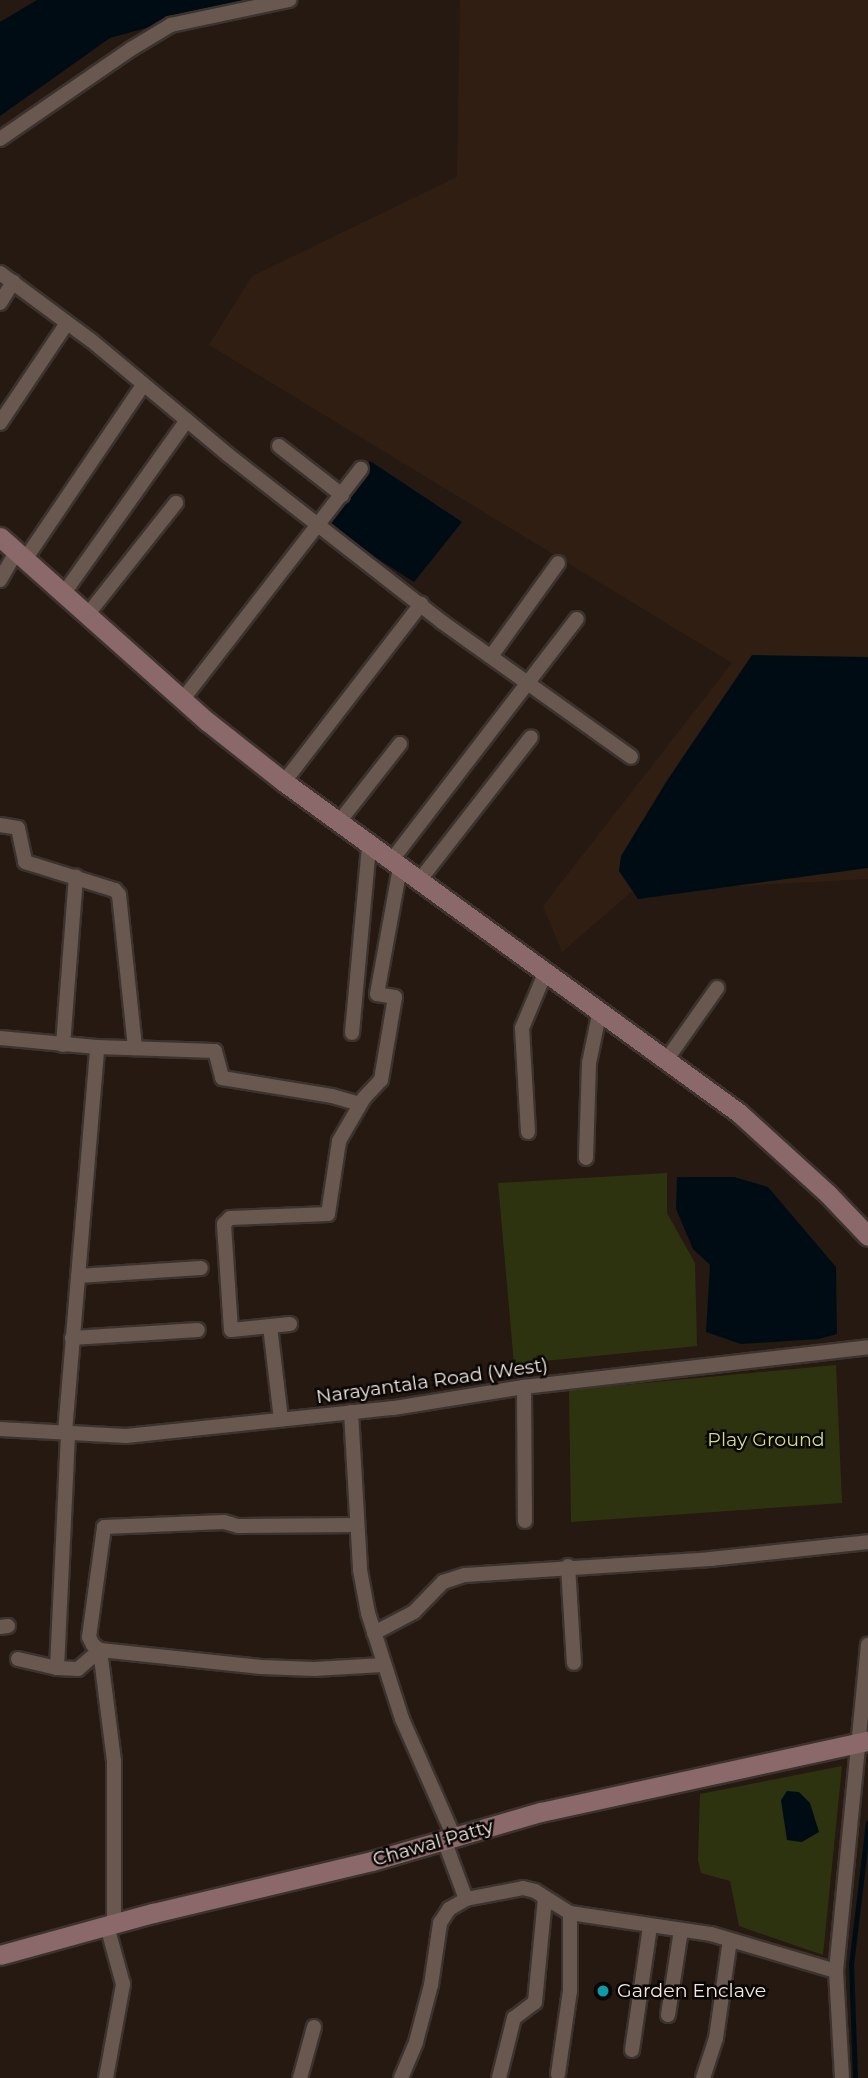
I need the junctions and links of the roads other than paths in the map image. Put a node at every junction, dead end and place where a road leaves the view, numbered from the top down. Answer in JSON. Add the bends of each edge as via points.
{"nodes":[{"id":1,"x":289,"y":0,"type":"edge"},
{"id":2,"x":0,"y":139,"type":"edge"},
{"id":3,"x":0,"y":273,"type":"edge"},
{"id":4,"x":13,"y":282,"type":"junction"},
{"id":5,"x":0,"y":303,"type":"edge"},
{"id":6,"x":67,"y":323,"type":"junction"},
{"id":7,"x":144,"y":385,"type":"junction"},
{"id":8,"x":187,"y":420,"type":"junction"},
{"id":9,"x":0,"y":423,"type":"edge"},
{"id":10,"x":279,"y":446,"type":"dead end"},
{"id":11,"x":361,"y":469,"type":"dead end"},
{"id":12,"x":342,"y":495,"type":"junction"},
{"id":13,"x":176,"y":503,"type":"dead end"},
{"id":14,"x":319,"y":526,"type":"junction"},
{"id":15,"x":0,"y":537,"type":"edge"},
{"id":16,"x":22,"y":555,"type":"junction"},
{"id":17,"x":558,"y":562,"type":"dead end"},
{"id":18,"x":0,"y":580,"type":"edge"},
{"id":19,"x":64,"y":593,"type":"junction"},
{"id":20,"x":421,"y":604,"type":"junction"},
{"id":21,"x":88,"y":614,"type":"junction"},
{"id":22,"x":577,"y":619,"type":"dead end"},
{"id":23,"x":492,"y":655,"type":"junction"},
{"id":24,"x":529,"y":682,"type":"junction"},
{"id":25,"x":183,"y":699,"type":"junction"},
{"id":26,"x":531,"y":737,"type":"dead end"},
{"id":27,"x":400,"y":744,"type":"dead end"},
{"id":28,"x":631,"y":757,"type":"dead end"},
{"id":29,"x":284,"y":782,"type":"junction"},
{"id":30,"x":339,"y":822,"type":"junction"},
{"id":31,"x":0,"y":825,"type":"edge"},
{"id":32,"x":369,"y":845,"type":"junction"},
{"id":33,"x":395,"y":864,"type":"junction"},
{"id":34,"x":76,"y":877,"type":"junction"},
{"id":35,"x":419,"y":881,"type":"junction"},
{"id":36,"x":545,"y":971,"type":"junction"},
{"id":37,"x":717,"y":988,"type":"dead end"},
{"id":38,"x":600,"y":1010,"type":"junction"},
{"id":39,"x":352,"y":1033,"type":"dead end"},
{"id":40,"x":0,"y":1038,"type":"edge"},
{"id":41,"x":63,"y":1045,"type":"junction"},
{"id":42,"x":96,"y":1047,"type":"junction"},
{"id":43,"x":135,"y":1048,"type":"junction"},
{"id":44,"x":667,"y":1059,"type":"junction"},
{"id":45,"x":360,"y":1104,"type":"junction"},
{"id":46,"x":528,"y":1132,"type":"dead end"},
{"id":47,"x":586,"y":1158,"type":"dead end"},
{"id":48,"x":868,"y":1236,"type":"edge"},
{"id":49,"x":201,"y":1268,"type":"dead end"},
{"id":50,"x":78,"y":1276,"type":"junction"},
{"id":51,"x":290,"y":1324,"type":"dead end"},
{"id":52,"x":270,"y":1326,"type":"junction"},
{"id":53,"x":198,"y":1330,"type":"dead end"},
{"id":54,"x":72,"y":1338,"type":"junction"},
{"id":55,"x":868,"y":1347,"type":"edge"},
{"id":56,"x":524,"y":1387,"type":"junction"},
{"id":57,"x":351,"y":1412,"type":"junction"},
{"id":58,"x":281,"y":1419,"type":"junction"},
{"id":59,"x":0,"y":1429,"type":"edge"},
{"id":60,"x":66,"y":1433,"type":"junction"},
{"id":61,"x":525,"y":1521,"type":"dead end"},
{"id":62,"x":357,"y":1525,"type":"junction"},
{"id":63,"x":868,"y":1542,"type":"edge"},
{"id":64,"x":568,"y":1566,"type":"junction"},
{"id":65,"x":374,"y":1633,"type":"junction"},
{"id":66,"x":868,"y":1645,"type":"edge"},
{"id":67,"x":100,"y":1650,"type":"junction"},
{"id":68,"x":19,"y":1658,"type":"dead end"},
{"id":69,"x":574,"y":1663,"type":"dead end"},
{"id":70,"x":383,"y":1665,"type":"junction"},
{"id":71,"x":57,"y":1668,"type":"junction"},
{"id":72,"x":863,"y":1742,"type":"edge"},
{"id":73,"x":449,"y":1839,"type":"junction"},
{"id":74,"x":545,"y":1898,"type":"junction"},
{"id":75,"x":466,"y":1899,"type":"junction"},
{"id":76,"x":570,"y":1913,"type":"junction"},
{"id":77,"x":111,"y":1925,"type":"junction"},
{"id":78,"x":650,"y":1926,"type":"junction"},
{"id":79,"x":681,"y":1930,"type":"junction"},
{"id":80,"x":730,"y":1940,"type":"junction"},
{"id":81,"x":0,"y":1955,"type":"edge"},
{"id":82,"x":836,"y":1970,"type":"junction"},
{"id":83,"x":668,"y":2015,"type":"dead end"},
{"id":84,"x":314,"y":2027,"type":"dead end"},
{"id":85,"x":632,"y":2050,"type":"dead end"},
{"id":86,"x":558,"y":2074,"type":"dead end"},
{"id":87,"x":106,"y":2078,"type":"edge"},
{"id":88,"x":300,"y":2078,"type":"edge"},
{"id":89,"x":401,"y":2078,"type":"edge"},
{"id":90,"x":499,"y":2078,"type":"edge"},
{"id":91,"x":703,"y":2078,"type":"edge"},
{"id":92,"x":842,"y":2078,"type":"edge"}],
"edges":[{"from":1,"to":2,"type":"street","via":[[171,25]]},
{"from":3,"to":4,"type":"street"},
{"from":4,"to":5,"type":"street"},
{"from":4,"to":6,"type":"street"},
{"from":6,"to":7,"type":"street"},
{"from":6,"to":9,"type":"street"},
{"from":7,"to":8,"type":"street"},
{"from":7,"to":16,"type":"street"},
{"from":8,"to":14,"type":"street"},
{"from":8,"to":19,"type":"street"},
{"from":10,"to":12,"type":"street"},
{"from":11,"to":12,"type":"street"},
{"from":12,"to":14,"type":"street"},
{"from":13,"to":21,"type":"street"},
{"from":14,"to":20,"type":"street"},
{"from":14,"to":25,"type":"street"},
{"from":15,"to":16,"type":"street"},
{"from":16,"to":18,"type":"street"},
{"from":16,"to":19,"type":"street"},
{"from":17,"to":23,"type":"street"},
{"from":19,"to":21,"type":"street"},
{"from":20,"to":23,"type":"street"},
{"from":20,"to":29,"type":"street"},
{"from":21,"to":25,"type":"street"},
{"from":22,"to":24,"type":"street"},
{"from":23,"to":24,"type":"street"},
{"from":24,"to":28,"type":"street"},
{"from":24,"to":33,"type":"street"},
{"from":25,"to":29,"type":"street"},
{"from":26,"to":35,"type":"street"},
{"from":27,"to":30,"type":"street"},
{"from":29,"to":30,"type":"street"},
{"from":30,"to":32,"type":"street"},
{"from":31,"to":34,"type":"street","via":[[18,828],[25,862]]},
{"from":32,"to":33,"type":"street"},
{"from":32,"to":39,"type":"street"},
{"from":33,"to":35,"type":"street"},
{"from":33,"to":45,"type":"street","via":[[377,994],[395,998],[381,1080]]},
{"from":34,"to":41,"type":"street"},
{"from":34,"to":43,"type":"street","via":[[119,895]]},
{"from":35,"to":36,"type":"street"},
{"from":36,"to":38,"type":"street"},
{"from":36,"to":46,"type":"street","via":[[522,1028]]},
{"from":37,"to":44,"type":"street"},
{"from":38,"to":44,"type":"street"},
{"from":38,"to":47,"type":"street","via":[[589,1063]]},
{"from":40,"to":41,"type":"street"},
{"from":41,"to":42,"type":"street"},
{"from":42,"to":43,"type":"street"},
{"from":42,"to":50,"type":"street"},
{"from":43,"to":45,"type":"street","via":[[215,1051],[222,1078]]},
{"from":44,"to":48,"type":"street","via":[[739,1113]]},
{"from":45,"to":52,"type":"street","via":[[338,1141],[328,1214],[226,1221],[231,1330]]},
{"from":49,"to":50,"type":"street"},
{"from":50,"to":54,"type":"street"},
{"from":51,"to":52,"type":"street"},
{"from":52,"to":58,"type":"street"},
{"from":53,"to":54,"type":"street"},
{"from":54,"to":60,"type":"street"},
{"from":55,"to":56,"type":"street","name":"Narayantala Road (West)"},
{"from":56,"to":57,"type":"street","name":"Narayantala Road (West)"},
{"from":56,"to":61,"type":"street"},
{"from":57,"to":58,"type":"street","name":"Narayantala Road (West)"},
{"from":57,"to":62,"type":"street"},
{"from":58,"to":60,"type":"street","name":"Narayantala Road (West)","via":[[126,1436]]},
{"from":59,"to":60,"type":"street","name":"Narayantala Road (West)"},
{"from":60,"to":71,"type":"street"},
{"from":62,"to":65,"type":"street","via":[[360,1570]]},
{"from":62,"to":67,"type":"street","via":[[238,1526],[225,1522],[104,1527],[89,1637]]},
{"from":63,"to":64,"type":"street","via":[[710,1559]]},
{"from":64,"to":65,"type":"street","via":[[465,1575],[443,1582],[414,1612]]},
{"from":64,"to":69,"type":"street"},
{"from":65,"to":70,"type":"street"},
{"from":66,"to":72,"type":"street"},
{"from":67,"to":70,"type":"street","via":[[287,1668]]},
{"from":67,"to":71,"type":"street","via":[[78,1669]]},
{"from":67,"to":77,"type":"street","via":[[115,1770]]},
{"from":68,"to":71,"type":"street"},
{"from":70,"to":73,"type":"street"},
{"from":72,"to":73,"type":"street","name":"Chawal Patty","via":[[541,1812]]},
{"from":72,"to":82,"type":"street"},
{"from":73,"to":75,"type":"street"},
{"from":73,"to":77,"type":"street","name":"Chawal Patty"},
{"from":74,"to":75,"type":"street","via":[[523,1888]]},
{"from":74,"to":76,"type":"street"},
{"from":74,"to":90,"type":"street","via":[[535,2002],[514,2018]]},
{"from":75,"to":89,"type":"street","via":[[449,1909],[440,1923],[431,1985]]},
{"from":76,"to":78,"type":"street"},
{"from":76,"to":86,"type":"street","via":[[570,1991]]},
{"from":77,"to":81,"type":"street","name":"Chawal Patty"},
{"from":77,"to":87,"type":"street","via":[[123,1984]]},
{"from":78,"to":79,"type":"street"},
{"from":78,"to":85,"type":"street"},
{"from":79,"to":80,"type":"street"},
{"from":79,"to":83,"type":"street"},
{"from":80,"to":82,"type":"street"},
{"from":80,"to":91,"type":"street","via":[[716,2038]]},
{"from":82,"to":92,"type":"street"},
{"from":84,"to":88,"type":"street"}]}
